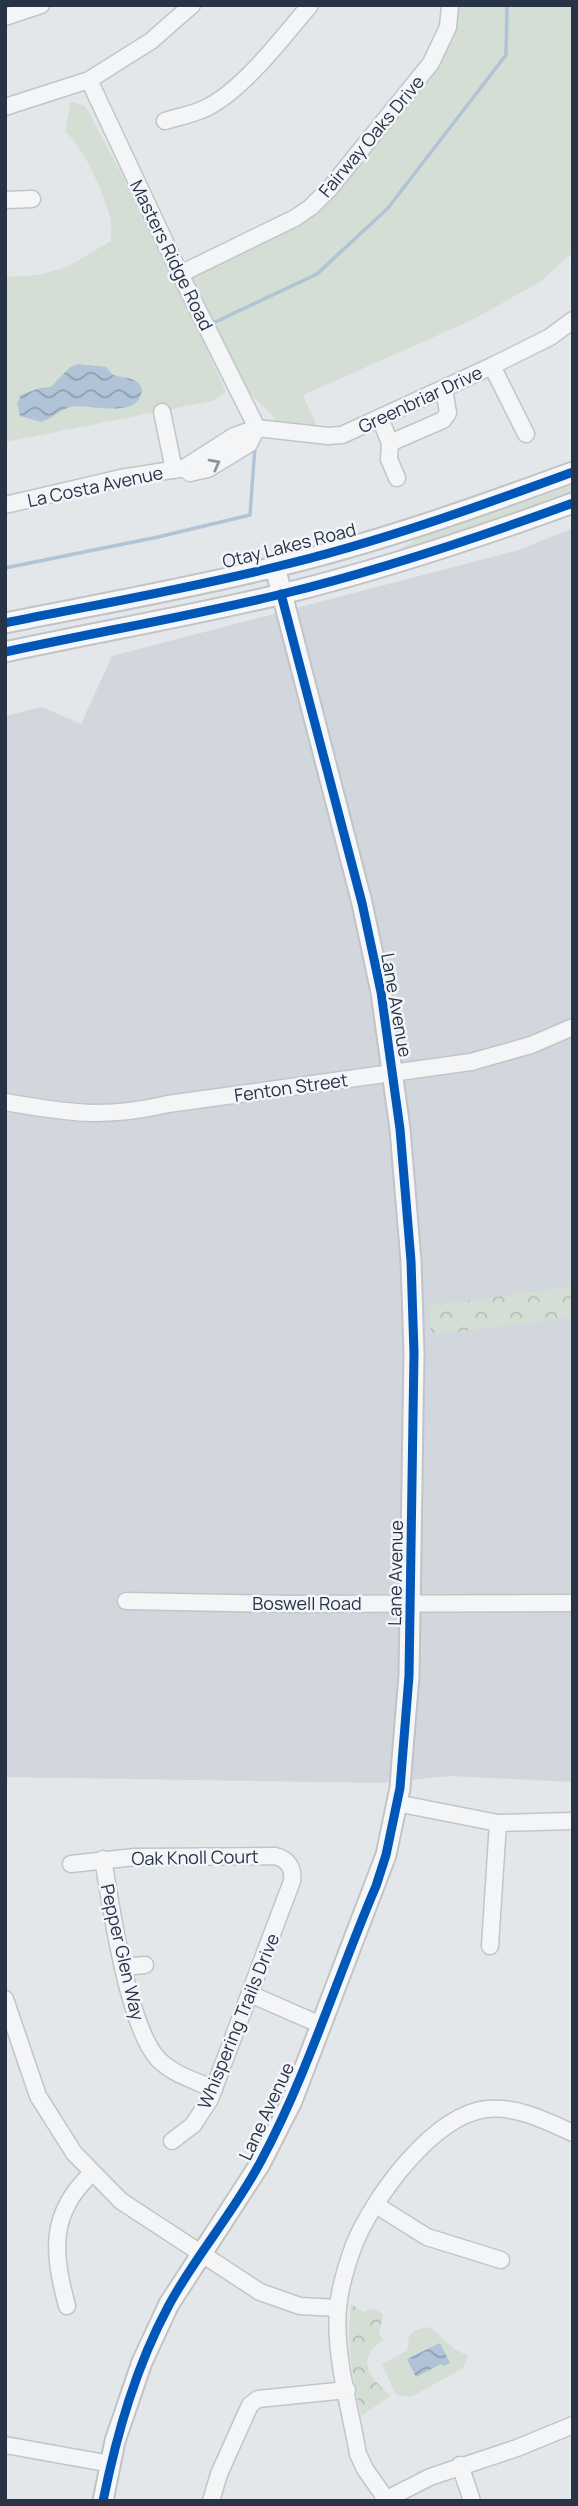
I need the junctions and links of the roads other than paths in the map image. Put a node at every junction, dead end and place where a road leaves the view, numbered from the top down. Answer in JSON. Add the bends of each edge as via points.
{"nodes":[{"id":1,"x":41,"y":5,"type":"edge"},
{"id":2,"x":192,"y":5,"type":"edge"},
{"id":3,"x":310,"y":5,"type":"edge"},
{"id":4,"x":450,"y":5,"type":"edge"},
{"id":5,"x":5,"y":17,"type":"edge"},
{"id":6,"x":89,"y":80,"type":"junction"},
{"id":7,"x":5,"y":107,"type":"edge"},
{"id":8,"x":165,"y":121,"type":"dead end"},
{"id":9,"x":5,"y":200,"type":"edge"},
{"id":10,"x":33,"y":200,"type":"dead end"},
{"id":11,"x":180,"y":274,"type":"junction"},
{"id":12,"x":573,"y":320,"type":"edge"},
{"id":13,"x":492,"y":366,"type":"junction"},
{"id":14,"x":444,"y":389,"type":"junction"},
{"id":15,"x":162,"y":412,"type":"dead end"},
{"id":16,"x":380,"y":418,"type":"junction"},
{"id":17,"x":257,"y":428,"type":"junction"},
{"id":18,"x":526,"y":434,"type":"dead end"},
{"id":19,"x":390,"y":443,"type":"junction"},
{"id":20,"x":179,"y":469,"type":"junction"},
{"id":21,"x":573,"y":472,"type":"edge"},
{"id":22,"x":397,"y":478,"type":"dead end"},
{"id":23,"x":573,"y":503,"type":"edge"},
{"id":24,"x":5,"y":505,"type":"edge"},
{"id":25,"x":275,"y":567,"type":"junction"},
{"id":26,"x":281,"y":594,"type":"junction"},
{"id":27,"x":5,"y":623,"type":"edge"},
{"id":28,"x":5,"y":652,"type":"edge"},
{"id":29,"x":573,"y":1027,"type":"edge"},
{"id":30,"x":392,"y":1074,"type":"junction"},
{"id":31,"x":5,"y":1101,"type":"edge"},
{"id":32,"x":126,"y":1601,"type":"dead end"},
{"id":33,"x":573,"y":1603,"type":"edge"},
{"id":34,"x":410,"y":1604,"type":"junction"},
{"id":35,"x":396,"y":1803,"type":"junction"},
{"id":36,"x":573,"y":1821,"type":"edge"},
{"id":37,"x":498,"y":1823,"type":"junction"},
{"id":38,"x":103,"y":1859,"type":"junction"},
{"id":39,"x":71,"y":1864,"type":"dead end"},
{"id":40,"x":288,"y":1890,"type":"joint"},
{"id":41,"x":491,"y":1946,"type":"dead end"},
{"id":42,"x":145,"y":1965,"type":"dead end"},
{"id":43,"x":124,"y":1967,"type":"junction"},
{"id":44,"x":250,"y":1994,"type":"junction"},
{"id":45,"x":5,"y":1999,"type":"edge"},
{"id":46,"x":321,"y":2025,"type":"junction"},
{"id":47,"x":214,"y":2089,"type":"junction"},
{"id":48,"x":573,"y":2133,"type":"edge"},
{"id":49,"x":172,"y":2141,"type":"dead end"},
{"id":50,"x":92,"y":2174,"type":"junction"},
{"id":51,"x":376,"y":2204,"type":"junction"},
{"id":52,"x":202,"y":2253,"type":"junction"},
{"id":53,"x":501,"y":2260,"type":"dead end"},
{"id":54,"x":66,"y":2306,"type":"dead end"},
{"id":55,"x":338,"y":2308,"type":"junction"},
{"id":56,"x":347,"y":2390,"type":"junction"},
{"id":57,"x":573,"y":2425,"type":"edge"},
{"id":58,"x":5,"y":2445,"type":"edge"},
{"id":59,"x":111,"y":2464,"type":"junction"},
{"id":60,"x":460,"y":2465,"type":"junction"},
{"id":61,"x":384,"y":2500,"type":"edge"},
{"id":62,"x":103,"y":2501,"type":"edge"},
{"id":63,"x":211,"y":2501,"type":"edge"},
{"id":64,"x":472,"y":2501,"type":"edge"}],
"edges":[{"from":1,"to":5,"type":"street"},
{"from":2,"to":6,"type":"street","via":[[151,41]]},
{"from":3,"to":8,"type":"street","via":[[223,98],[204,110]]},
{"from":4,"to":11,"type":"street","name":"Fairway Oaks Drive","via":[[448,27],[432,63],[311,207]]},
{"from":6,"to":7,"type":"street"},
{"from":6,"to":11,"type":"street","name":"Masters Ridge Road"},
{"from":9,"to":10,"type":"street"},
{"from":11,"to":17,"type":"street","name":"Masters Ridge Road"},
{"from":12,"to":13,"type":"street","name":"Greenbriar Drive"},
{"from":13,"to":14,"type":"street","name":"Greenbriar Drive"},
{"from":13,"to":18,"type":"street"},
{"from":14,"to":16,"type":"street","name":"Greenbriar Drive"},
{"from":14,"to":19,"type":"street","via":[[448,413],[443,420]]},
{"from":15,"to":20,"type":"street"},
{"from":16,"to":17,"type":"street","name":"Greenbriar Drive","via":[[342,435]]},
{"from":16,"to":19,"type":"street"},
{"from":17,"to":20,"type":"street","name":"La Costa Avenue","via":[[234,436]]},
{"from":19,"to":22,"type":"street","via":[[389,459]]},
{"from":20,"to":24,"type":"street","name":"La Costa Avenue"},
{"from":21,"to":25,"type":"main road","name":"Otay Lakes Road","via":[[385,537]]},
{"from":23,"to":26,"type":"main road","via":[[490,534]]},
{"from":25,"to":26,"type":"main road","name":"Lane Avenue"},
{"from":25,"to":27,"type":"main road","name":"Otay Lakes Road"},
{"from":26,"to":28,"type":"main road"},
{"from":26,"to":30,"type":"main road","name":"Lane Avenue","via":[[362,903]]},
{"from":29,"to":30,"type":"street","name":"Fenton Street","via":[[471,1062]]},
{"from":30,"to":31,"type":"street","name":"Fenton Street","via":[[91,1115]]},
{"from":30,"to":34,"type":"main road","name":"Lane Avenue","via":[[414,1318]]},
{"from":32,"to":34,"type":"street","name":"Boswell Road"},
{"from":33,"to":34,"type":"street","name":"Boswell Road"},
{"from":34,"to":35,"type":"main road","name":"Lane Avenue","via":[[409,1676]]},
{"from":35,"to":37,"type":"street"},
{"from":35,"to":46,"type":"main road","name":"Lane Avenue","via":[[386,1855]]},
{"from":36,"to":37,"type":"street"},
{"from":37,"to":41,"type":"street"},
{"from":38,"to":39,"type":"street","name":"Oak Knoll Court"},
{"from":38,"to":40,"type":"street","name":"Oak Knoll Court","via":[[275,1856],[291,1868]]},
{"from":38,"to":43,"type":"street","name":"Pepper Glen Way"},
{"from":40,"to":44,"type":"street","name":"Whispering Trails Drive"},
{"from":42,"to":43,"type":"street"},
{"from":43,"to":47,"type":"street","name":"Pepper Glen Way","via":[[150,2048],[173,2071]]},
{"from":44,"to":46,"type":"street"},
{"from":44,"to":47,"type":"street","name":"Whispering Trails Drive"},
{"from":45,"to":50,"type":"street","via":[[38,2096]]},
{"from":46,"to":52,"type":"main road","name":"Lane Avenue","via":[[292,2101],[260,2164]]},
{"from":47,"to":49,"type":"street","name":"Whispering Trails Drive","via":[[200,2117]]},
{"from":48,"to":51,"type":"street","via":[[508,2110],[466,2114],[414,2156]]},
{"from":50,"to":52,"type":"street","via":[[121,2201]]},
{"from":50,"to":54,"type":"street","via":[[68,2201],[57,2235],[56,2260]]},
{"from":51,"to":53,"type":"street","via":[[427,2236]]},
{"from":51,"to":55,"type":"street","via":[[354,2245]]},
{"from":52,"to":55,"type":"street","via":[[276,2299]]},
{"from":52,"to":59,"type":"main road","name":"Lane Avenue","via":[[169,2304],[142,2362]]},
{"from":55,"to":56,"type":"street"},
{"from":56,"to":61,"type":"street","via":[[358,2454]]},
{"from":56,"to":63,"type":"street","via":[[258,2399],[250,2405]]},
{"from":57,"to":60,"type":"street"},
{"from":58,"to":59,"type":"street"},
{"from":59,"to":62,"type":"main road","name":"Lane Avenue"},
{"from":60,"to":61,"type":"street"},
{"from":60,"to":64,"type":"street"}]}
